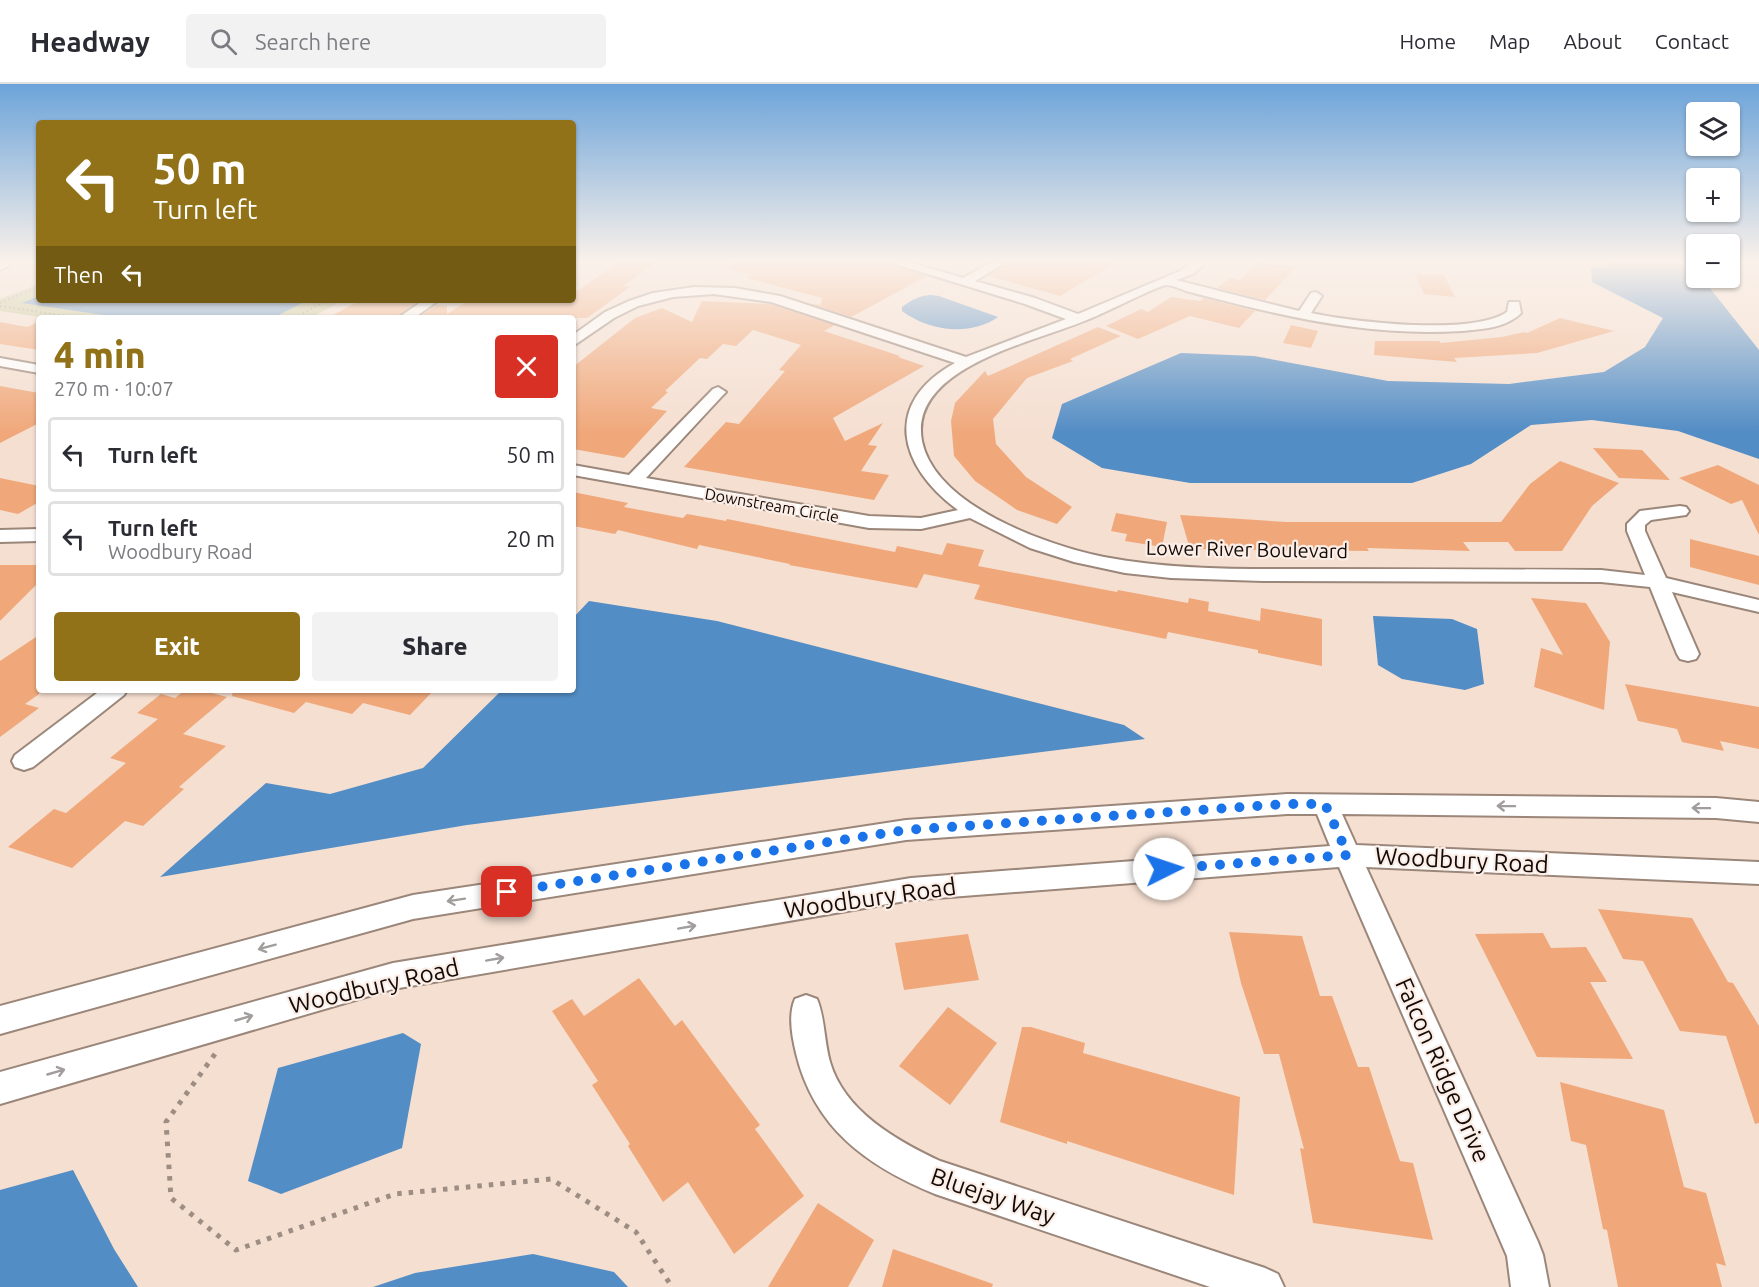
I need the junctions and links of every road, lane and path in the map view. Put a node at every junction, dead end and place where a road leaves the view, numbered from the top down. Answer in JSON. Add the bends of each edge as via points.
{"nodes":[{"id":1,"x":605,"y":319,"type":"edge"},
{"id":2,"x":836,"y":319,"type":"edge"},
{"id":3,"x":1078,"y":319,"type":"edge"},
{"id":4,"x":1323,"y":319,"type":"edge"},
{"id":5,"x":1502,"y":319,"type":"edge"},
{"id":6,"x":576,"y":340,"type":"edge"},
{"id":7,"x":0,"y":362,"type":"edge"},
{"id":8,"x":967,"y":362,"type":"junction"},
{"id":9,"x":36,"y":368,"type":"edge"},
{"id":10,"x":718,"y":392,"type":"dead end"},
{"id":11,"x":576,"y":470,"type":"edge"},
{"id":12,"x":634,"y":480,"type":"junction"},
{"id":13,"x":971,"y":511,"type":"junction"},
{"id":14,"x":1680,"y":511,"type":"dead end"},
{"id":15,"x":36,"y":535,"type":"edge"},
{"id":16,"x":0,"y":536,"type":"edge"},
{"id":17,"x":1657,"y":582,"type":"junction"},
{"id":18,"x":1759,"y":606,"type":"edge"},
{"id":19,"x":1688,"y":654,"type":"dead end"},
{"id":20,"x":112,"y":693,"type":"edge"},
{"id":21,"x":24,"y":761,"type":"dead end"},
{"id":22,"x":1325,"y":804,"type":"junction"},
{"id":23,"x":1759,"y":812,"type":"edge"},
{"id":24,"x":1348,"y":855,"type":"junction"},
{"id":25,"x":1759,"y":873,"type":"edge"},
{"id":26,"x":806,"y":1009,"type":"dead end"},
{"id":27,"x":240,"y":1019,"type":"junction"},
{"id":28,"x":0,"y":1020,"type":"edge"},
{"id":29,"x":0,"y":1088,"type":"edge"},
{"id":30,"x":672,"y":1287,"type":"edge"},
{"id":31,"x":1265,"y":1287,"type":"edge"},
{"id":32,"x":1530,"y":1287,"type":"edge"}],
"edges":[{"from":1,"to":6,"type":"street"},
{"from":2,"to":8,"type":"street"},
{"from":3,"to":8,"type":"street","name":"Lower River Boulevard"},
{"from":4,"to":5,"type":"street","via":[[1370,326],[1432,328]]},
{"from":7,"to":9,"type":"street"},
{"from":8,"to":13,"type":"street","name":"Lower River Boulevard","via":[[937,382],[923,397],[915,415],[913,436],[918,457],[932,478]]},
{"from":10,"to":12,"type":"street"},
{"from":11,"to":12,"type":"street","name":"Downstream Circle"},
{"from":12,"to":13,"type":"street","name":"Downstream Circle","via":[[878,523],[934,522]]},
{"from":13,"to":17,"type":"street","name":"Lower River Boulevard","via":[[1041,546],[1143,570],[1196,574],[1601,576]]},
{"from":14,"to":17,"type":"street","via":[[1646,515],[1636,524],[1637,538]]},
{"from":15,"to":16,"type":"street"},
{"from":17,"to":18,"type":"street","name":"Lower River Boulevard"},
{"from":17,"to":19,"type":"street"},
{"from":20,"to":21,"type":"street"},
{"from":23,"to":22,"type":"street","one_way":true,"via":[[1716,808]]},
{"from":22,"to":24,"type":"street","name":"Falcon Ridge Drive"},
{"from":22,"to":28,"type":"street","one_way":true,"via":[[906,830],[414,907]]},
{"from":24,"to":25,"type":"street","name":"Woodbury Road"},
{"from":27,"to":24,"type":"street","name":"Woodbury Road","one_way":true,"via":[[393,976],[911,889]]},
{"from":24,"to":32,"type":"street","name":"Falcon Ridge Drive","via":[[1525,1255]]},
{"from":26,"to":31,"type":"street","name":"Bluejay Way","via":[[806,1034],[818,1078],[849,1122],[904,1164]]},
{"from":29,"to":27,"type":"street","name":"Woodbury Road","one_way":true},
{"from":27,"to":30,"type":"path","via":[[166,1122],[171,1198],[236,1250],[395,1194],[551,1179],[636,1232]]}]}
